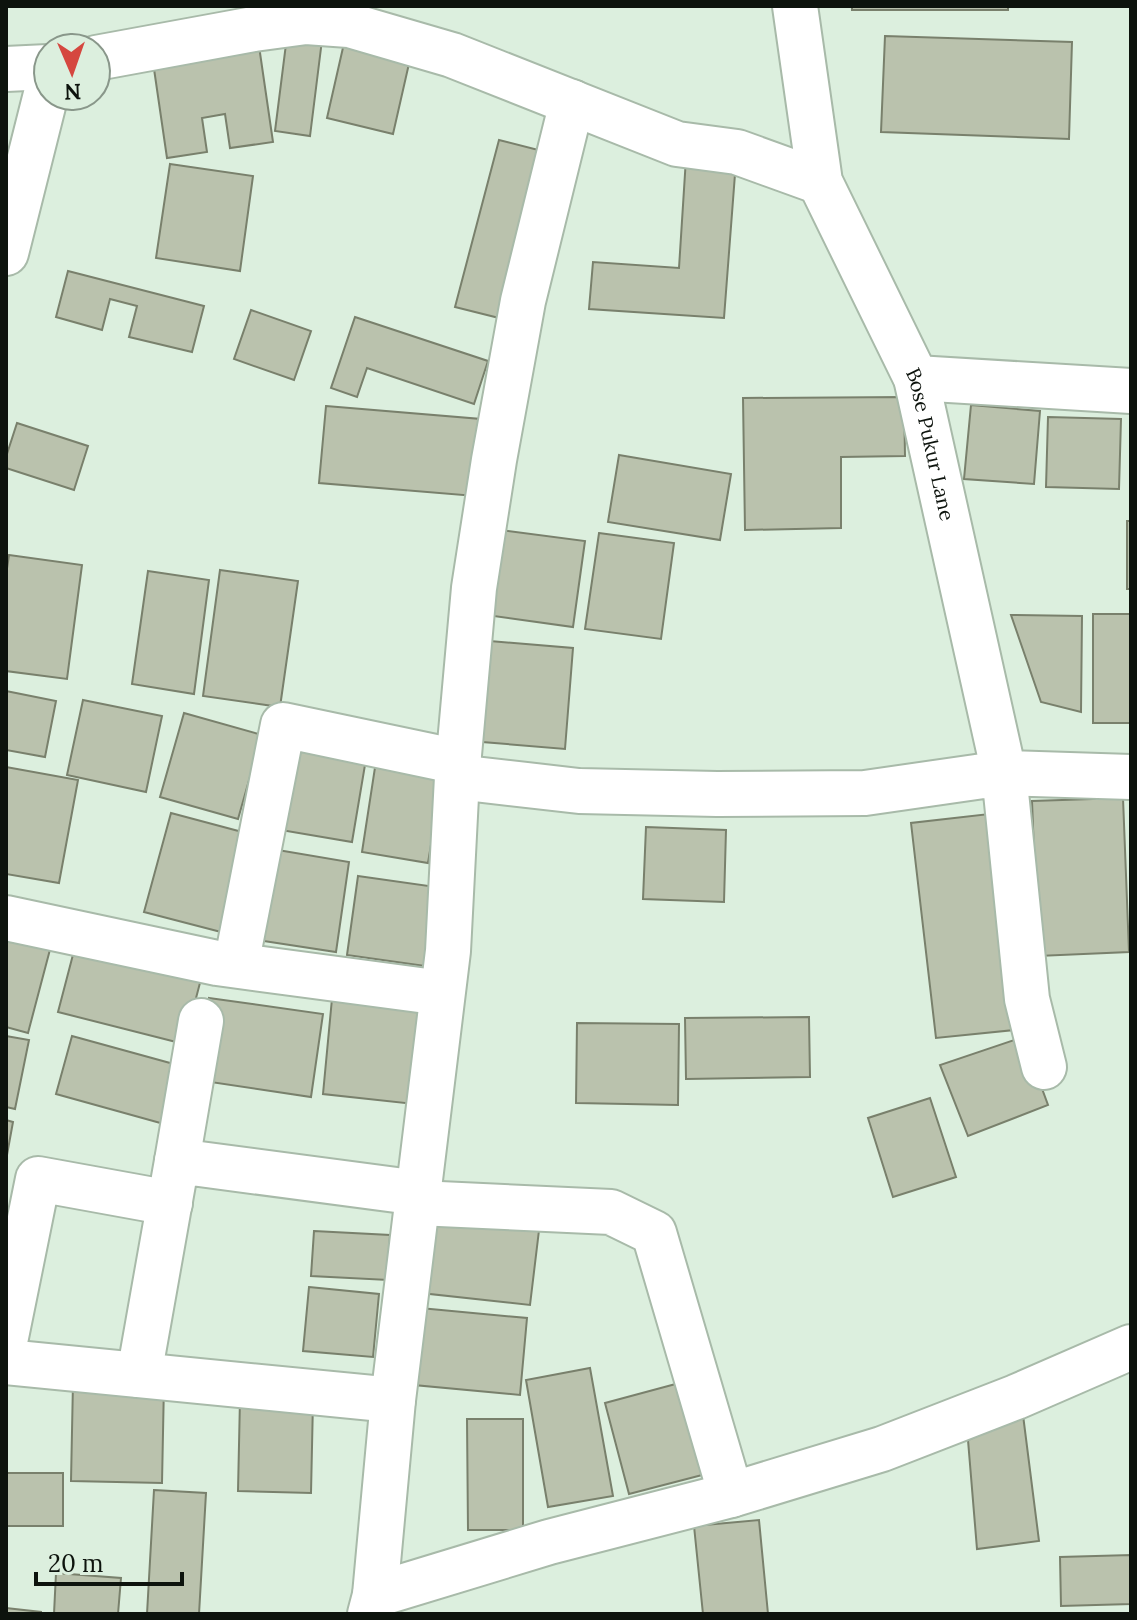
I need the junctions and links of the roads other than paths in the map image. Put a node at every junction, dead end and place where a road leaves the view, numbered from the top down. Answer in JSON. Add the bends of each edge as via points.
{"nodes":[{"id":1,"x":795,"y":6,"type":"edge"},
{"id":2,"x":112,"y":55,"type":"edge"},
{"id":3,"x":32,"y":68,"type":"edge"},
{"id":4,"x":6,"y":69,"type":"edge"},
{"id":5,"x":572,"y":102,"type":"junction"},
{"id":6,"x":41,"y":112,"type":"edge"},
{"id":7,"x":820,"y":182,"type":"junction"},
{"id":8,"x":6,"y":253,"type":"edge"},
{"id":9,"x":916,"y":378,"type":"junction"},
{"id":10,"x":1131,"y":391,"type":"edge"},
{"id":11,"x":458,"y":770,"type":"junction"},
{"id":12,"x":1004,"y":773,"type":"junction"},
{"id":13,"x":1131,"y":777,"type":"edge"},
{"id":14,"x":6,"y":918,"type":"edge"},
{"id":15,"x":236,"y":965,"type":"junction"},
{"id":16,"x":442,"y":993,"type":"junction"},
{"id":17,"x":201,"y":1021,"type":"dead end"},
{"id":18,"x":1044,"y":1067,"type":"dead end"},
{"id":19,"x":177,"y":1161,"type":"junction"},
{"id":20,"x":418,"y":1198,"type":"junction"},
{"id":21,"x":170,"y":1203,"type":"junction"},
{"id":22,"x":6,"y":1337,"type":"edge"},
{"id":23,"x":1131,"y":1347,"type":"edge"},
{"id":24,"x":6,"y":1362,"type":"edge"},
{"id":25,"x":139,"y":1375,"type":"junction"},
{"id":26,"x":393,"y":1400,"type":"junction"},
{"id":27,"x":731,"y":1495,"type":"junction"},
{"id":28,"x":373,"y":1604,"type":"edge"}],
"edges":[{"from":1,"to":7,"type":"street","name":"Bose Pukur Lane"},
{"from":2,"to":5,"type":"street","via":[[306,22],[349,25],[452,55]]},
{"from":3,"to":4,"type":"street"},
{"from":5,"to":7,"type":"street","via":[[677,144],[737,152]]},
{"from":5,"to":11,"type":"street","via":[[523,301],[494,460],[474,588]]},
{"from":6,"to":8,"type":"street"},
{"from":7,"to":9,"type":"street","name":"Bose Pukur Lane"},
{"from":9,"to":10,"type":"street"},
{"from":9,"to":12,"type":"street","name":"Bose Pukur Lane"},
{"from":11,"to":12,"type":"street","via":[[579,791],[717,794],[850,793]]},
{"from":11,"to":15,"type":"street","via":[[283,725]]},
{"from":11,"to":16,"type":"street"},
{"from":12,"to":13,"type":"street"},
{"from":12,"to":18,"type":"street","name":"Bose Pukur Lane","via":[[1027,999]]},
{"from":14,"to":15,"type":"street"},
{"from":15,"to":16,"type":"street"},
{"from":16,"to":20,"type":"street"},
{"from":17,"to":19,"type":"street"},
{"from":19,"to":20,"type":"street"},
{"from":19,"to":21,"type":"street"},
{"from":20,"to":26,"type":"street"},
{"from":20,"to":27,"type":"street","via":[[611,1212],[654,1233]]},
{"from":21,"to":22,"type":"street","via":[[38,1179]]},
{"from":21,"to":25,"type":"street"},
{"from":23,"to":27,"type":"street","via":[[882,1449]]},
{"from":24,"to":25,"type":"street"},
{"from":25,"to":26,"type":"street"},
{"from":26,"to":28,"type":"street"},
{"from":27,"to":28,"type":"street","via":[[549,1542]]}]}
